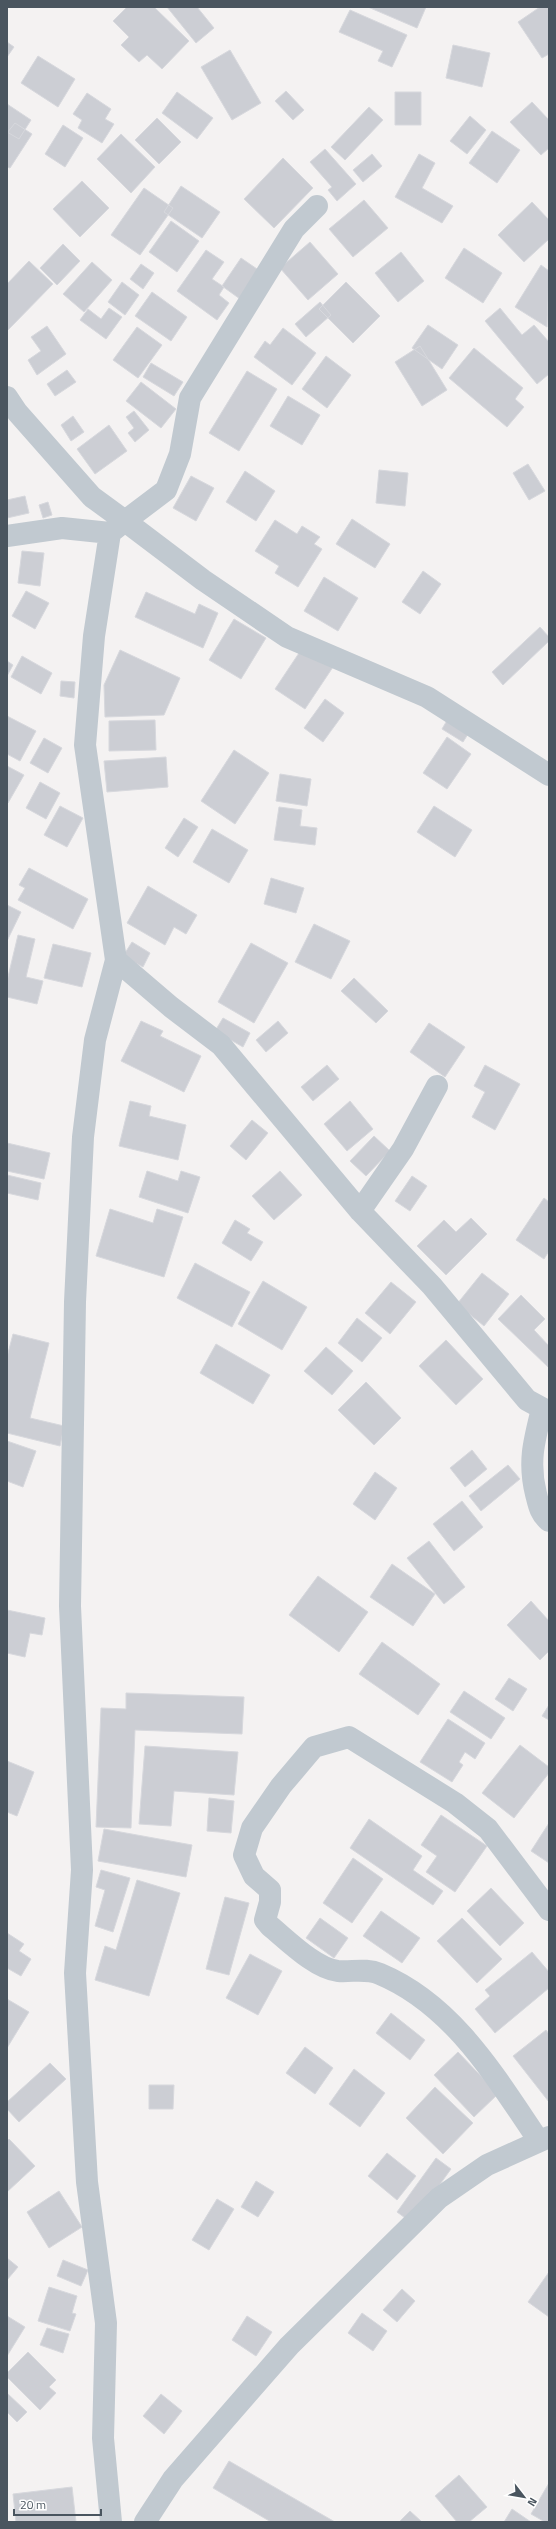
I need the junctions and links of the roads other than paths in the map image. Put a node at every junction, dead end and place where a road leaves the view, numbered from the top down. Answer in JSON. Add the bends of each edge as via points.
{"nodes":[{"id":1,"x":317,"y":206,"type":"dead end"},
{"id":2,"x":7,"y":397,"type":"edge"},
{"id":3,"x":117,"y":527,"type":"junction"},
{"id":4,"x":7,"y":536,"type":"edge"},
{"id":5,"x":549,"y":775,"type":"edge"},
{"id":6,"x":116,"y":960,"type":"junction"},
{"id":7,"x":438,"y":1086,"type":"dead end"},
{"id":8,"x":360,"y":1211,"type":"junction"},
{"id":9,"x":545,"y":1410,"type":"edge"},
{"id":10,"x":549,"y":1521,"type":"edge"},
{"id":11,"x":549,"y":1910,"type":"edge"},
{"id":12,"x":544,"y":2139,"type":"edge"},
{"id":13,"x":111,"y":2522,"type":"edge"},
{"id":14,"x":145,"y":2522,"type":"edge"}],
"edges":[{"from":1,"to":3,"type":"street","via":[[294,229],[190,398],[180,454],[166,490]]},
{"from":2,"to":3,"type":"street","via":[[17,412]]},
{"from":3,"to":4,"type":"street","via":[[62,528]]},
{"from":3,"to":5,"type":"street","via":[[287,637],[427,697]]},
{"from":3,"to":6,"type":"street","via":[[94,636],[85,745]]},
{"from":6,"to":8,"type":"street","via":[[221,1045]]},
{"from":6,"to":13,"type":"street","via":[[95,1040],[83,1137],[75,1310],[70,1606],[82,1870],[75,1973],[87,2182],[106,2323],[103,2438]]},
{"from":7,"to":8,"type":"street","via":[[402,1149]]},
{"from":8,"to":9,"type":"street","via":[[432,1286],[527,1400]]},
{"from":9,"to":10,"type":"street","via":[[532,1445],[530,1472],[540,1514]]},
{"from":11,"to":12,"type":"street","via":[[488,1829],[455,1803],[349,1738],[314,1747],[280,1786],[252,1828],[244,1855],[254,1876],[270,1890],[266,1920],[270,1926],[314,1961],[337,1971],[363,1969],[379,1973],[413,1990],[439,2011],[485,2062]]},
{"from":12,"to":14,"type":"street","via":[[487,2165],[439,2198],[289,2346],[173,2479]]}]}
